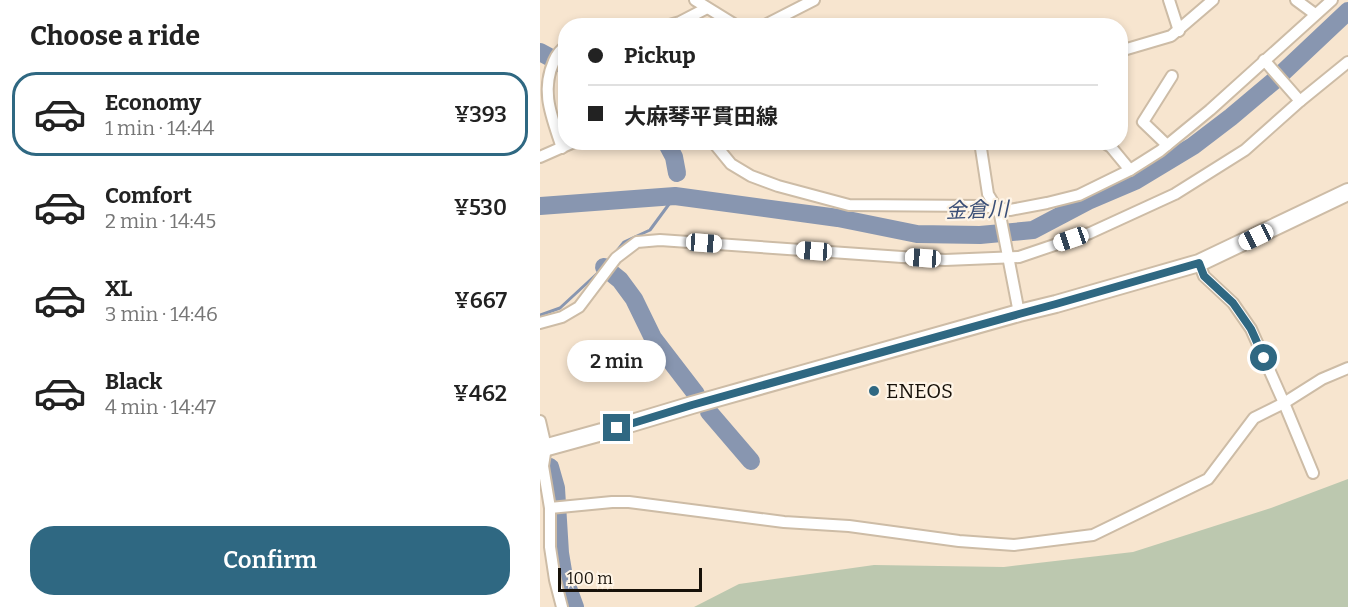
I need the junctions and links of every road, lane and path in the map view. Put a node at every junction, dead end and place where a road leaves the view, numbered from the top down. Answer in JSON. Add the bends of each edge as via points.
{"nodes":[{"id":1,"x":695,"y":0,"type":"edge"},
{"id":2,"x":814,"y":0,"type":"edge"},
{"id":3,"x":1168,"y":0,"type":"edge"},
{"id":4,"x":1213,"y":0,"type":"edge"},
{"id":5,"x":1296,"y":0,"type":"edge"},
{"id":6,"x":1332,"y":0,"type":"edge"},
{"id":7,"x":706,"y":8,"type":"junction"},
{"id":8,"x":1315,"y":14,"type":"junction"},
{"id":9,"x":687,"y":18,"type":"edge"},
{"id":10,"x":723,"y":18,"type":"edge"},
{"id":11,"x":779,"y":18,"type":"edge"},
{"id":12,"x":1179,"y":31,"type":"junction"},
{"id":13,"x":1128,"y":49,"type":"edge"},
{"id":14,"x":558,"y":54,"type":"edge"},
{"id":15,"x":1264,"y":60,"type":"junction"},
{"id":16,"x":1348,"y":62,"type":"edge"},
{"id":17,"x":1172,"y":76,"type":"dead end"},
{"id":18,"x":543,"y":96,"type":"edge"},
{"id":19,"x":1300,"y":101,"type":"junction"},
{"id":20,"x":558,"y":136,"type":"edge"},
{"id":21,"x":1167,"y":145,"type":"junction"},
{"id":22,"x":558,"y":150,"type":"edge"},
{"id":23,"x":720,"y":150,"type":"edge"},
{"id":24,"x":981,"y":150,"type":"edge"},
{"id":25,"x":1113,"y":150,"type":"edge"},
{"id":26,"x":540,"y":158,"type":"edge"},
{"id":27,"x":1130,"y":170,"type":"junction"},
{"id":28,"x":1348,"y":192,"type":"edge"},
{"id":29,"x":998,"y":212,"type":"junction"},
{"id":30,"x":1007,"y":255,"type":"junction"},
{"id":31,"x":1199,"y":263,"type":"junction"},
{"id":32,"x":1019,"y":314,"type":"junction"},
{"id":33,"x":540,"y":323,"type":"edge"},
{"id":34,"x":1348,"y":368,"type":"edge"},
{"id":35,"x":1284,"y":403,"type":"junction"},
{"id":36,"x":540,"y":421,"type":"edge"},
{"id":37,"x":543,"y":448,"type":"edge"},
{"id":38,"x":1313,"y":473,"type":"dead end"},
{"id":39,"x":544,"y":498,"type":"edge"},
{"id":40,"x":550,"y":508,"type":"junction"},
{"id":41,"x":562,"y":607,"type":"edge"}],
"edges":[{"from":1,"to":7,"type":"street"},
{"from":2,"to":11,"type":"street"},
{"from":3,"to":12,"type":"street"},
{"from":4,"to":12,"type":"street"},
{"from":5,"to":8,"type":"street"},
{"from":6,"to":8,"type":"street"},
{"from":7,"to":9,"type":"street"},
{"from":7,"to":10,"type":"street"},
{"from":8,"to":15,"type":"street"},
{"from":12,"to":13,"type":"street"},
{"from":14,"to":18,"type":"street"},
{"from":15,"to":19,"type":"street"},
{"from":15,"to":21,"type":"street"},
{"from":16,"to":19,"type":"street"},
{"from":17,"to":21,"type":"street","via":[[1143,122]]},
{"from":18,"to":20,"type":"street"},
{"from":19,"to":30,"type":"street","via":[[1245,150],[1175,194],[1090,233],[1019,257]]},
{"from":21,"to":27,"type":"street"},
{"from":22,"to":26,"type":"street"},
{"from":23,"to":29,"type":"street","via":[[731,164],[751,176],[838,202],[982,206]]},
{"from":24,"to":29,"type":"street","via":[[988,194]]},
{"from":25,"to":27,"type":"street"},
{"from":27,"to":29,"type":"street","via":[[1079,195]]},
{"from":28,"to":31,"type":"main road"},
{"from":29,"to":30,"type":"street"},
{"from":30,"to":32,"type":"street"},
{"from":30,"to":33,"type":"street","via":[[945,260],[660,240],[637,243],[616,258],[579,307]]},
{"from":31,"to":32,"type":"main road"},
{"from":31,"to":35,"type":"street","via":[[1204,276],[1233,303],[1251,329]]},
{"from":32,"to":37,"type":"main road"},
{"from":34,"to":35,"type":"street"},
{"from":35,"to":38,"type":"street"},
{"from":35,"to":40,"type":"street","via":[[1254,418],[1208,479],[1093,535],[1014,545],[959,542],[629,502]]},
{"from":36,"to":37,"type":"street"},
{"from":37,"to":39,"type":"street"},
{"from":39,"to":40,"type":"street"},
{"from":40,"to":41,"type":"street","via":[[550,547]]}]}
